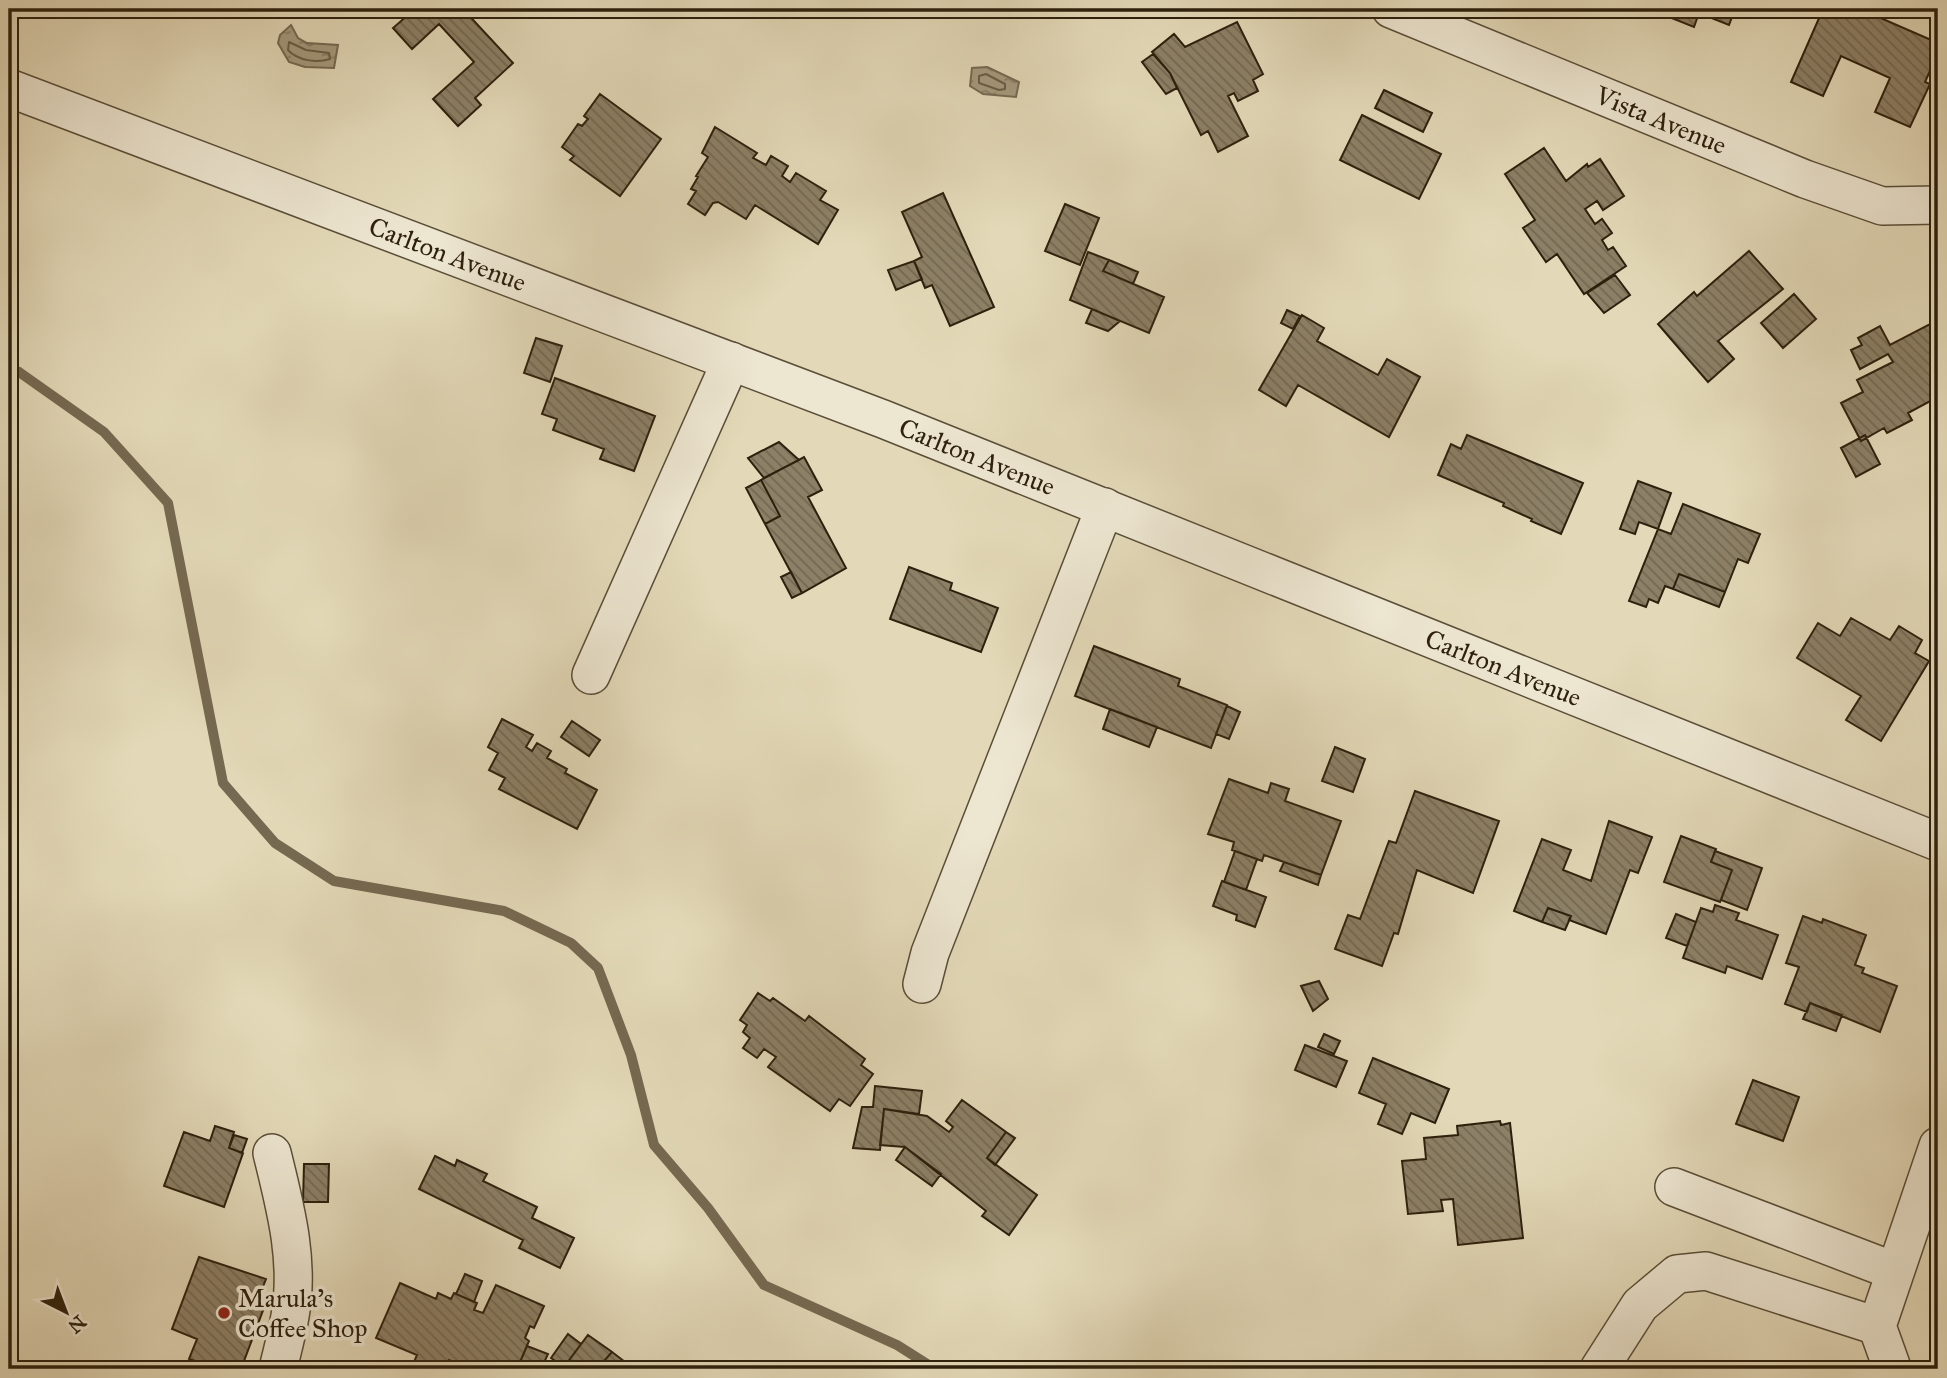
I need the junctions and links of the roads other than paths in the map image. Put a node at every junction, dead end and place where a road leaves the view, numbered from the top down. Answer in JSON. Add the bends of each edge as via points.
{"nodes":[{"id":1,"x":1391,"y":9,"type":"edge"},
{"id":2,"x":9,"y":88,"type":"edge"},
{"id":3,"x":1938,"y":205,"type":"edge"},
{"id":4,"x":731,"y":361,"type":"junction"},
{"id":5,"x":1105,"y":507,"type":"junction"},
{"id":6,"x":591,"y":675,"type":"dead end"},
{"id":7,"x":1938,"y":842,"type":"edge"},
{"id":8,"x":922,"y":984,"type":"dead end"},
{"id":9,"x":1938,"y":1146,"type":"edge"},
{"id":10,"x":272,"y":1153,"type":"dead end"},
{"id":11,"x":1674,"y":1186,"type":"dead end"},
{"id":12,"x":1894,"y":1271,"type":"junction"},
{"id":13,"x":1877,"y":1326,"type":"junction"},
{"id":14,"x":1891,"y":1365,"type":"dead end"},
{"id":15,"x":278,"y":1369,"type":"edge"},
{"id":16,"x":1600,"y":1369,"type":"edge"}],
"edges":[{"from":1,"to":3,"type":"street","name":"Vista Avenue","via":[[1805,179],[1882,206]]},
{"from":2,"to":4,"type":"street","name":"Carlton Avenue"},
{"from":4,"to":5,"type":"street","name":"Carlton Avenue"},
{"from":4,"to":6,"type":"street"},
{"from":5,"to":7,"type":"street","name":"Carlton Avenue"},
{"from":5,"to":8,"type":"street","via":[[930,953]]},
{"from":9,"to":12,"type":"street"},
{"from":10,"to":15,"type":"street","via":[[290,1224],[292,1269],[291,1314]]},
{"from":11,"to":12,"type":"street"},
{"from":12,"to":13,"type":"street"},
{"from":13,"to":14,"type":"street"},
{"from":13,"to":16,"type":"street","via":[[1706,1271],[1677,1275],[1640,1305]]}]}
